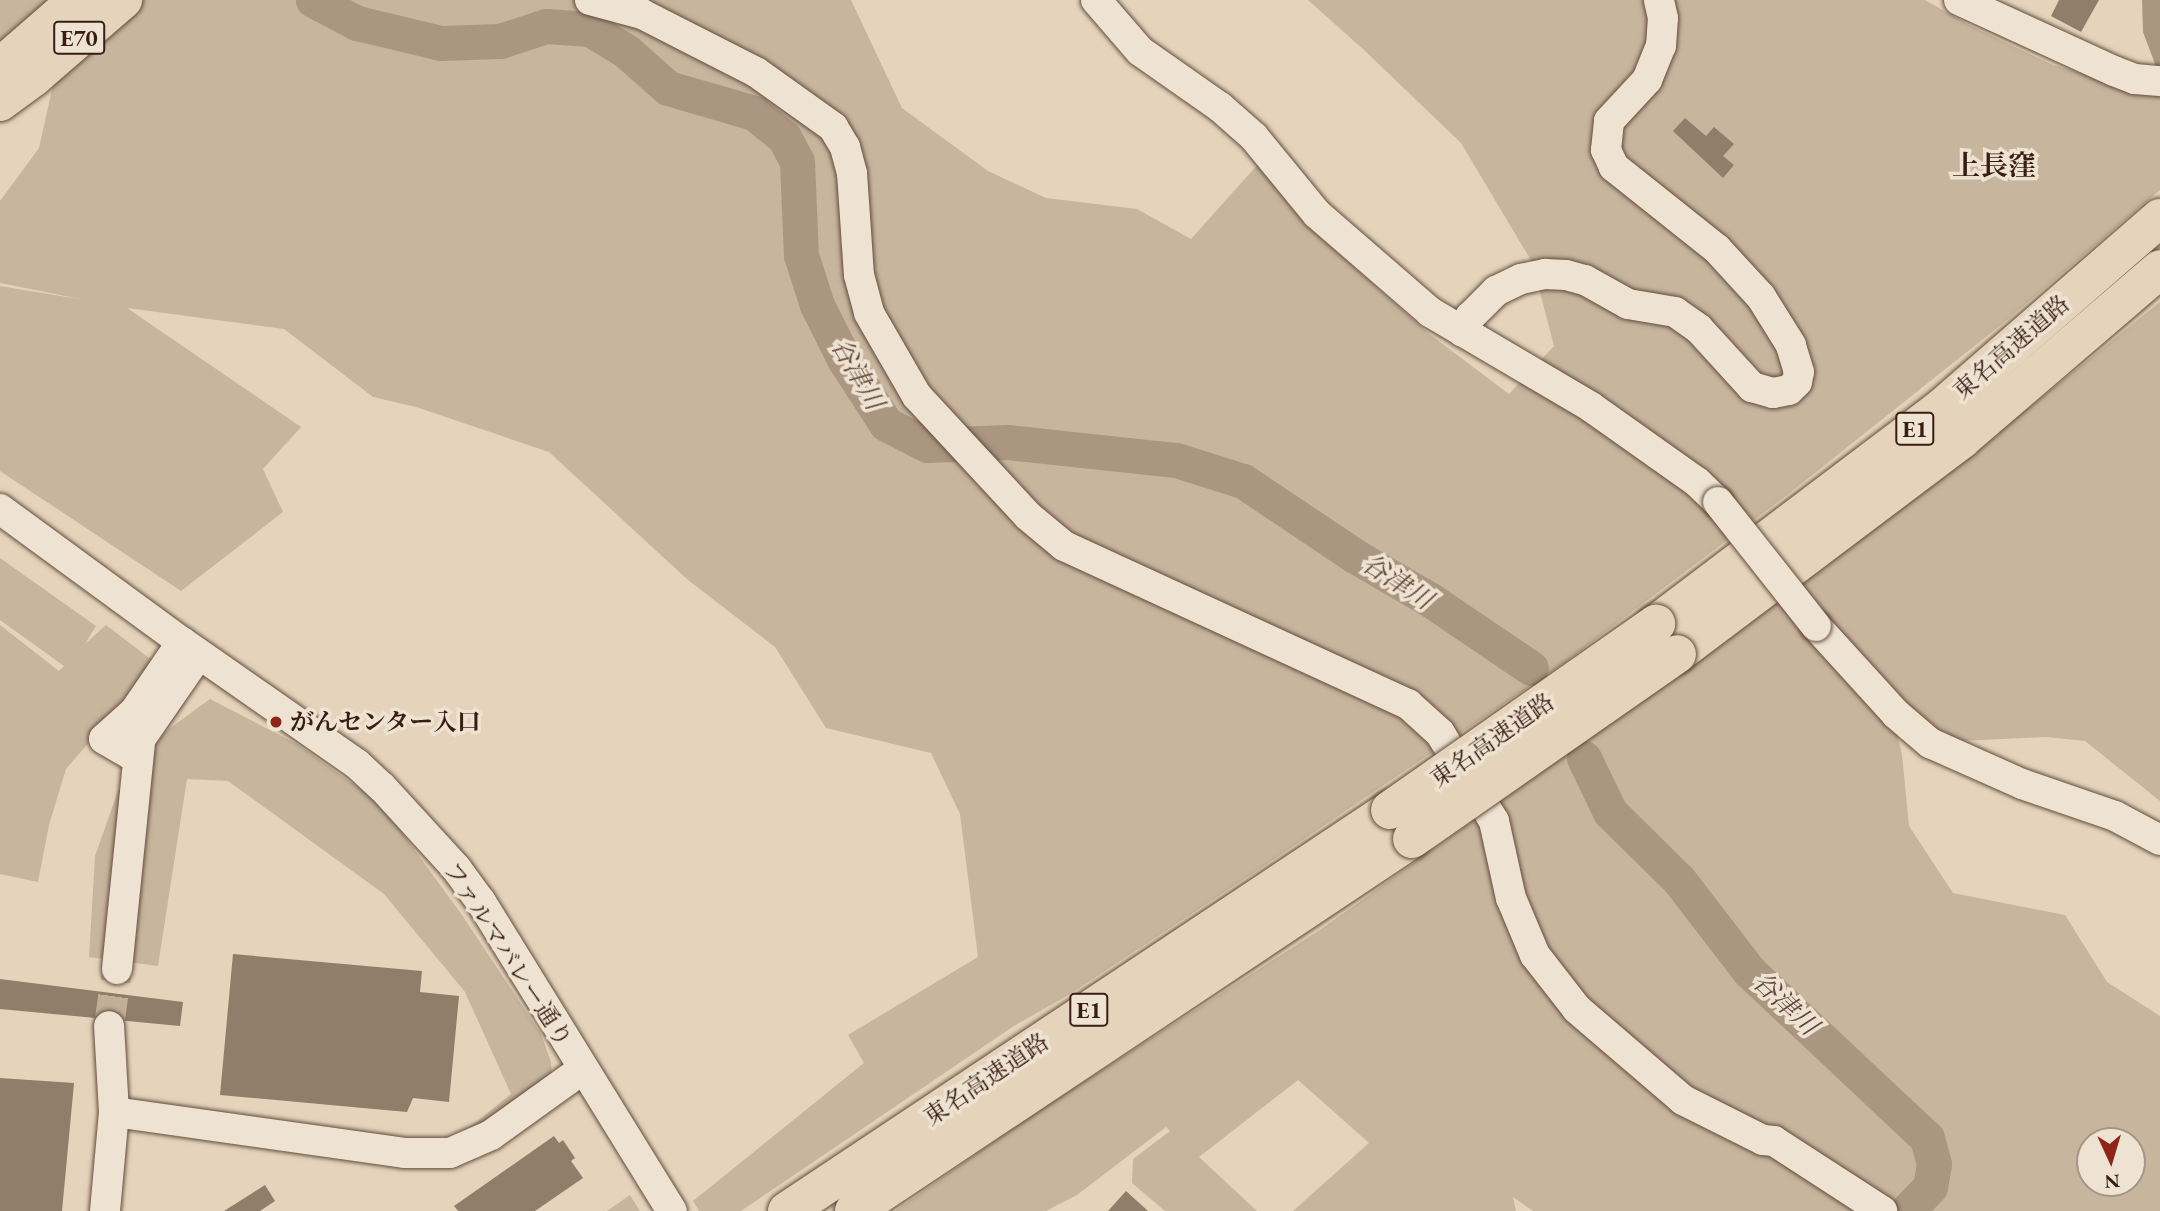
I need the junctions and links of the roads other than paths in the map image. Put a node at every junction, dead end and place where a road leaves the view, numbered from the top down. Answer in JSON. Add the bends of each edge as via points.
{"nodes":[{"id":1,"x":78,"y":0,"type":"edge"},
{"id":2,"x":123,"y":0,"type":"edge"},
{"id":3,"x":590,"y":0,"type":"edge"},
{"id":4,"x":1096,"y":0,"type":"edge"},
{"id":5,"x":1659,"y":0,"type":"edge"},
{"id":6,"x":1959,"y":0,"type":"edge"},
{"id":7,"x":644,"y":7,"type":"edge"},
{"id":8,"x":16,"y":67,"type":"edge"},
{"id":9,"x":2156,"y":82,"type":"edge"},
{"id":10,"x":0,"y":102,"type":"edge"},
{"id":11,"x":2160,"y":218,"type":"edge"},
{"id":12,"x":2160,"y":269,"type":"edge"},
{"id":13,"x":1463,"y":332,"type":"junction"},
{"id":14,"x":0,"y":509,"type":"edge"},
{"id":15,"x":1667,"y":639,"type":"junction"},
{"id":16,"x":191,"y":648,"type":"junction"},
{"id":17,"x":135,"y":749,"type":"junction"},
{"id":18,"x":1401,"y":825,"type":"junction"},
{"id":19,"x":2160,"y":840,"type":"edge"},
{"id":20,"x":117,"y":969,"type":"tunnel mouth"},
{"id":21,"x":109,"y":1026,"type":"tunnel mouth"},
{"id":22,"x":583,"y":1069,"type":"junction"},
{"id":23,"x":114,"y":1112,"type":"junction"},
{"id":24,"x":1880,"y":1209,"type":"edge"},
{"id":25,"x":105,"y":1211,"type":"edge"},
{"id":26,"x":672,"y":1211,"type":"edge"},
{"id":27,"x":787,"y":1211,"type":"edge"},
{"id":28,"x":854,"y":1211,"type":"edge"}],
"edges":[{"from":1,"to":8,"type":"highway","number":"E70"},
{"from":2,"to":8,"type":"highway","number":"E70"},
{"from":3,"to":7,"type":"street"},
{"from":4,"to":13,"type":"street","via":[[1140,51],[1254,137],[1317,214],[1430,312]]},
{"from":5,"to":13,"type":"street","via":[[1661,46],[1647,80],[1609,121],[1606,150],[1614,167],[1717,249],[1761,297],[1791,345],[1800,372],[1797,382],[1789,390],[1773,393],[1752,387],[1699,329],[1675,312],[1628,304],[1585,280],[1566,275],[1521,279],[1496,291]]},
{"from":6,"to":9,"type":"street","via":[[2114,71]]},
{"from":7,"to":24,"type":"street","via":[[756,72],[833,127],[852,173],[859,275],[869,313],[917,396],[1028,516],[1064,546],[1408,704],[1440,733],[1494,821],[1511,898],[1535,955],[1577,1009],[1683,1100],[1763,1140],[1774,1141]]},
{"from":8,"to":10,"type":"highway","number":"E70"},
{"from":11,"to":15,"type":"highway","name":"東名高速道路","number":"E1"},
{"from":12,"to":15,"type":"highway","name":"東名高速道路","number":"E1","via":[[1962,439]]},
{"from":13,"to":19,"type":"street","bridge":true,"via":[[1591,407],[1698,482],[1816,626],[1896,714],[1930,743],[2022,785],[2115,816]]},
{"from":14,"to":16,"type":"street","name":"ファルマバレー通り"},
{"from":15,"to":18,"type":"highway","name":"東名高速道路","number":"E1","bridge":true},
{"from":16,"to":17,"type":"street"},
{"from":16,"to":17,"type":"street","via":[[104,738]]},
{"from":16,"to":22,"type":"street","name":"ファルマバレー通り","via":[[357,764],[413,820],[481,902]]},
{"from":17,"to":20,"type":"street"},
{"from":18,"to":27,"type":"highway","name":"東名高速道路","number":"E1"},
{"from":18,"to":28,"type":"highway","name":"東名高速道路","number":"E1"},
{"from":21,"to":23,"type":"street"},
{"from":22,"to":23,"type":"street","via":[[491,1135],[450,1153],[404,1153]]},
{"from":22,"to":26,"type":"street","name":"ファルマバレー通り"},
{"from":23,"to":25,"type":"street"}]}
